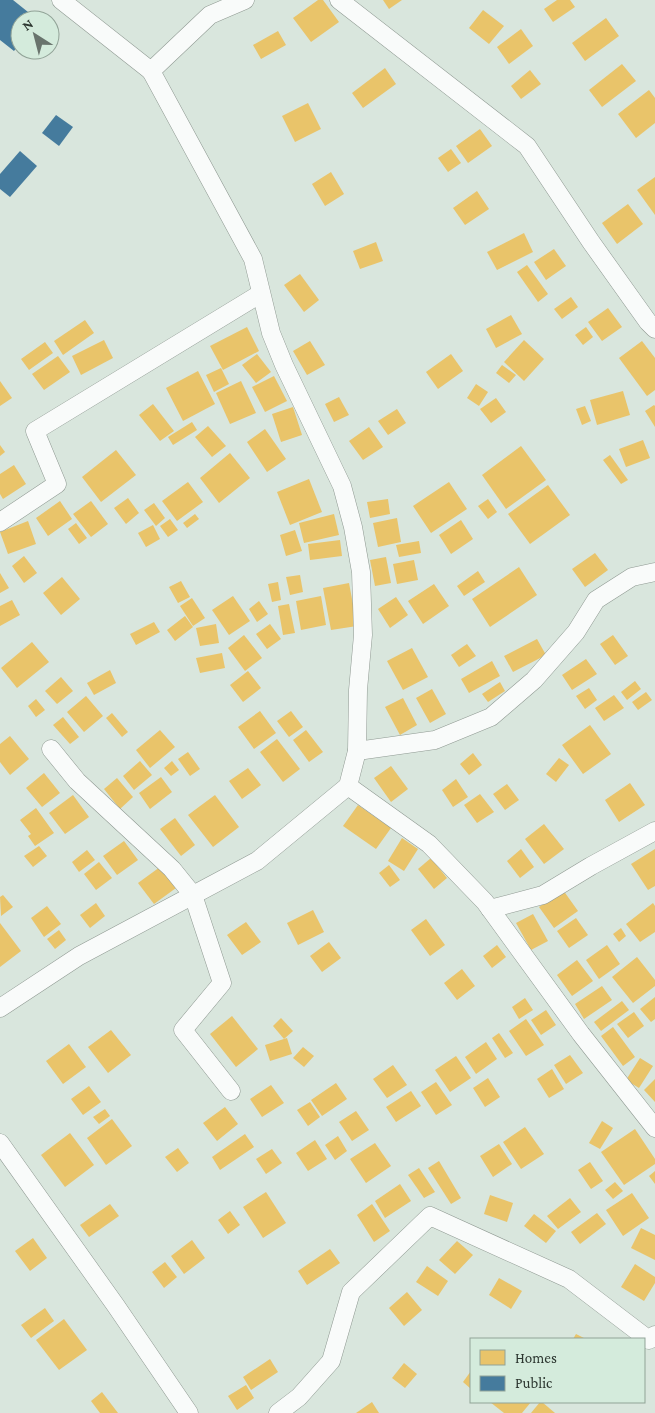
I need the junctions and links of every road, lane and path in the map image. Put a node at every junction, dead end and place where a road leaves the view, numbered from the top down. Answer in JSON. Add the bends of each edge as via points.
{"nodes":[{"id":1,"x":61,"y":0,"type":"edge"},
{"id":2,"x":245,"y":0,"type":"edge"},
{"id":3,"x":339,"y":0,"type":"edge"},
{"id":4,"x":151,"y":71,"type":"junction"},
{"id":5,"x":260,"y":294,"type":"junction"},
{"id":6,"x":655,"y":329,"type":"edge"},
{"id":7,"x":0,"y":522,"type":"edge"},
{"id":8,"x":655,"y":572,"type":"edge"},
{"id":9,"x":52,"y":749,"type":"dead end"},
{"id":10,"x":357,"y":751,"type":"junction"},
{"id":11,"x":348,"y":786,"type":"junction"},
{"id":12,"x":655,"y":831,"type":"edge"},
{"id":13,"x":193,"y":895,"type":"junction"},
{"id":14,"x":490,"y":909,"type":"junction"},
{"id":15,"x":0,"y":1008,"type":"edge"},
{"id":16,"x":231,"y":1091,"type":"dead end"},
{"id":17,"x":655,"y":1128,"type":"edge"},
{"id":18,"x":0,"y":1143,"type":"edge"},
{"id":19,"x":655,"y":1335,"type":"edge"},
{"id":20,"x":189,"y":1413,"type":"edge"},
{"id":21,"x":278,"y":1413,"type":"edge"}],
"edges":[{"from":1,"to":4,"type":"street"},
{"from":2,"to":4,"type":"street","via":[[210,15]]},
{"from":3,"to":6,"type":"street","via":[[527,146],[591,242]]},
{"from":4,"to":5,"type":"street","via":[[253,260]]},
{"from":5,"to":7,"type":"street","via":[[35,431],[57,484]]},
{"from":5,"to":10,"type":"street","via":[[271,333],[342,486],[354,527],[361,572],[363,626]]},
{"from":8,"to":10,"type":"street","via":[[632,577],[596,600],[576,632],[534,680],[491,717],[435,740]]},
{"from":9,"to":13,"type":"street","via":[[77,781],[172,869]]},
{"from":10,"to":11,"type":"street"},
{"from":11,"to":13,"type":"street","via":[[257,860]]},
{"from":11,"to":14,"type":"street","via":[[428,844]]},
{"from":12,"to":14,"type":"street","via":[[543,895]]},
{"from":13,"to":15,"type":"street","via":[[79,956]]},
{"from":13,"to":16,"type":"street","via":[[222,984],[183,1030]]},
{"from":14,"to":17,"type":"street","via":[[581,1034]]},
{"from":18,"to":20,"type":"street"},
{"from":19,"to":21,"type":"street","via":[[649,1340],[569,1279],[430,1216],[351,1292],[331,1361],[299,1397]]}]}
